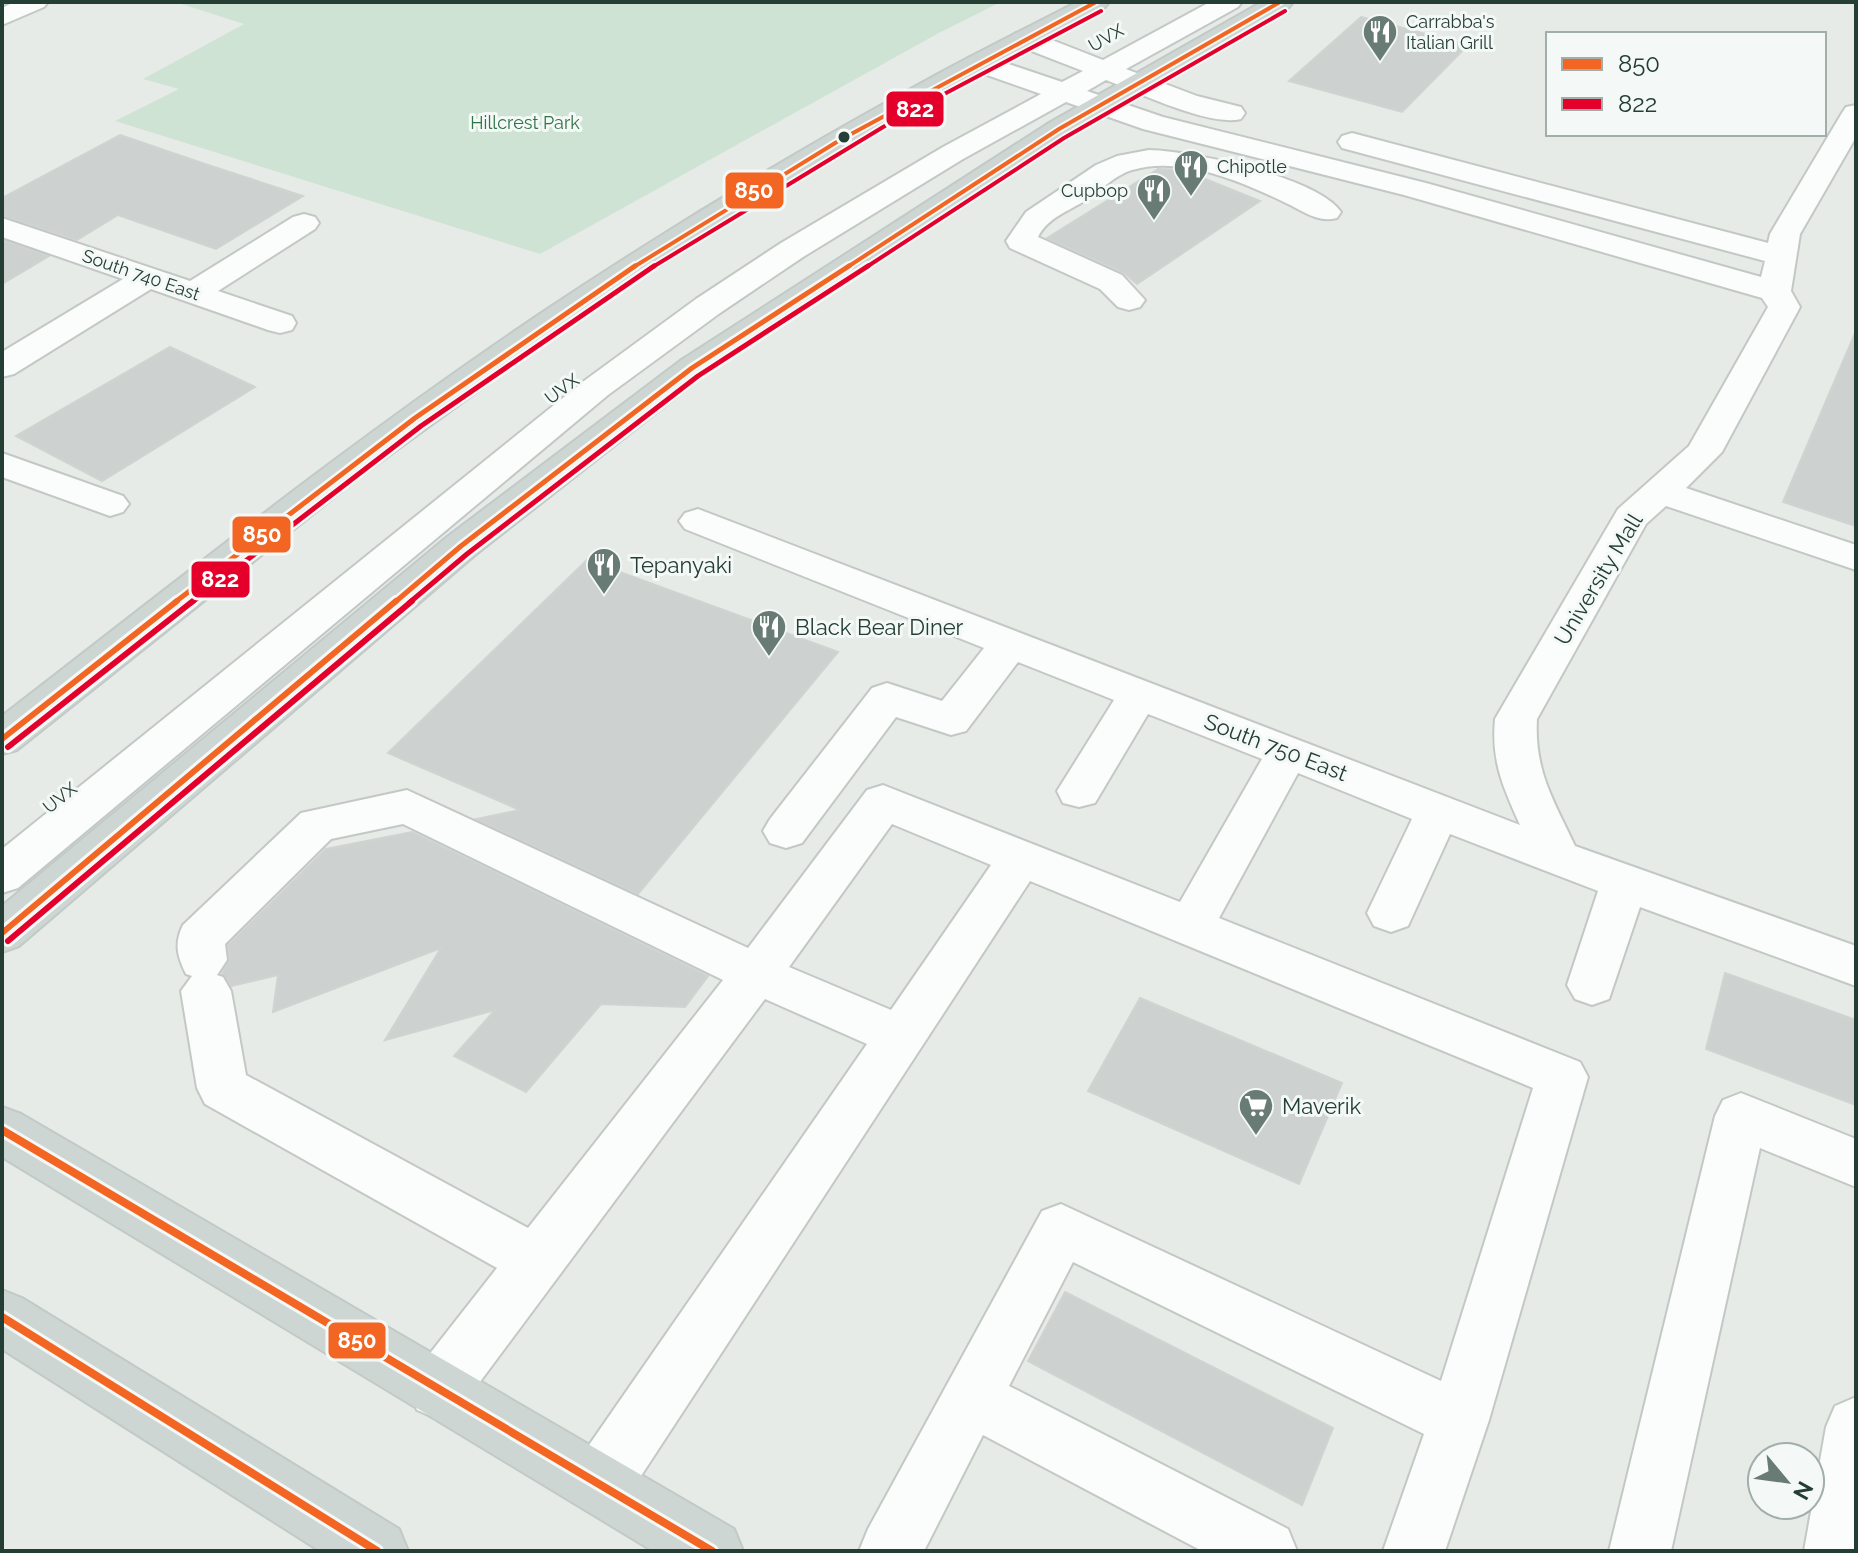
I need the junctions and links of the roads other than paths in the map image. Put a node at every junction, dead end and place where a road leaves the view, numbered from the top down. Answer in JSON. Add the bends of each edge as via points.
{"nodes":[{"id":1,"x":35,"y":2,"type":"edge"},
{"id":2,"x":1096,"y":2,"type":"edge"},
{"id":3,"x":1172,"y":2,"type":"edge"},
{"id":4,"x":1229,"y":2,"type":"edge"},
{"id":5,"x":1280,"y":2,"type":"edge"},
{"id":6,"x":2,"y":17,"type":"edge"},
{"id":7,"x":1025,"y":39,"type":"junction"},
{"id":8,"x":979,"y":63,"type":"junction"},
{"id":9,"x":1088,"y":63,"type":"junction"},
{"id":10,"x":1139,"y":83,"type":"junction"},
{"id":11,"x":1047,"y":86,"type":"junction"},
{"id":12,"x":1100,"y":105,"type":"junction"},
{"id":13,"x":1856,"y":113,"type":"edge"},
{"id":14,"x":1257,"y":119,"type":"dead end"},
{"id":15,"x":1318,"y":134,"type":"dead end"},
{"id":16,"x":1326,"y":212,"type":"dead end"},
{"id":17,"x":304,"y":223,"type":"dead end"},
{"id":18,"x":2,"y":227,"type":"edge"},
{"id":19,"x":1777,"y":273,"type":"junction"},
{"id":20,"x":147,"y":278,"type":"junction"},
{"id":21,"x":193,"y":293,"type":"junction"},
{"id":22,"x":1129,"y":300,"type":"dead end"},
{"id":23,"x":280,"y":323,"type":"dead end"},
{"id":24,"x":2,"y":367,"type":"edge"},
{"id":25,"x":2,"y":464,"type":"edge"},
{"id":26,"x":1658,"y":491,"type":"junction"},
{"id":27,"x":110,"y":504,"type":"dead end"},
{"id":28,"x":698,"y":521,"type":"dead end"},
{"id":29,"x":1856,"y":558,"type":"edge"},
{"id":30,"x":1010,"y":643,"type":"junction"},
{"id":31,"x":1139,"y":694,"type":"junction"},
{"id":32,"x":2,"y":739,"type":"edge"},
{"id":33,"x":1288,"y":752,"type":"junction"},
{"id":34,"x":1079,"y":791,"type":"dead end"},
{"id":35,"x":1438,"y":811,"type":"junction"},
{"id":36,"x":786,"y":831,"type":"dead end"},
{"id":37,"x":2,"y":845,"type":"edge"},
{"id":38,"x":1021,"y":858,"type":"junction"},
{"id":39,"x":1558,"y":858,"type":"junction"},
{"id":40,"x":2,"y":875,"type":"edge"},
{"id":41,"x":1624,"y":882,"type":"junction"},
{"id":42,"x":1391,"y":913,"type":"dead end"},
{"id":43,"x":1191,"y":926,"type":"junction"},
{"id":44,"x":2,"y":933,"type":"edge"},
{"id":45,"x":1856,"y":966,"type":"edge"},
{"id":46,"x":756,"y":974,"type":"junction"},
{"id":47,"x":1592,"y":985,"type":"dead end"},
{"id":48,"x":900,"y":1036,"type":"junction"},
{"id":49,"x":2,"y":1130,"type":"edge"},
{"id":50,"x":1856,"y":1163,"type":"edge"},
{"id":51,"x":536,"y":1261,"type":"junction"},
{"id":52,"x":2,"y":1317,"type":"edge"},
{"id":53,"x":438,"y":1390,"type":"junction"},
{"id":54,"x":972,"y":1398,"type":"junction"},
{"id":55,"x":1459,"y":1420,"type":"junction"},
{"id":56,"x":1856,"y":1427,"type":"edge"},
{"id":57,"x":600,"y":1483,"type":"junction"},
{"id":58,"x":377,"y":1551,"type":"edge"},
{"id":59,"x":712,"y":1551,"type":"edge"},
{"id":60,"x":890,"y":1551,"type":"edge"},
{"id":61,"x":1266,"y":1551,"type":"edge"},
{"id":62,"x":1414,"y":1551,"type":"edge"},
{"id":63,"x":1640,"y":1551,"type":"edge"},
{"id":64,"x":1835,"y":1551,"type":"edge"}],
"edges":[{"from":1,"to":6,"type":"street"},
{"from":2,"to":7,"type":"main road"},
{"from":3,"to":9,"type":"street","name":"UVX"},
{"from":4,"to":9,"type":"street"},
{"from":5,"to":10,"type":"main road"},
{"from":7,"to":8,"type":"main road"},
{"from":7,"to":9,"type":"street"},
{"from":8,"to":11,"type":"street"},
{"from":8,"to":32,"type":"main road","via":[[761,187],[556,318],[420,415]]},
{"from":9,"to":10,"type":"street"},
{"from":9,"to":11,"type":"street"},
{"from":10,"to":12,"type":"main road"},
{"from":10,"to":14,"type":"street","via":[[1187,102]]},
{"from":11,"to":12,"type":"street"},
{"from":11,"to":37,"type":"street","name":"UVX","via":[[798,222],[573,380]]},
{"from":11,"to":40,"type":"street","via":[[792,250],[596,388]]},
{"from":12,"to":19,"type":"street","via":[[1415,189]]},
{"from":12,"to":44,"type":"main road","via":[[692,368],[461,546]]},
{"from":13,"to":19,"type":"street","name":"University Mall","via":[[1789,227]]},
{"from":15,"to":19,"type":"street","via":[[1442,164]]},
{"from":16,"to":22,"type":"street","via":[[1301,197],[1183,159],[1153,156],[1123,163],[1029,223],[1021,241],[1111,282]]},
{"from":17,"to":21,"type":"street"},
{"from":18,"to":20,"type":"street","name":"South 740 East"},
{"from":19,"to":26,"type":"street","name":"University Mall","via":[[1784,307],[1704,452]]},
{"from":20,"to":21,"type":"street","name":"South 740 East"},
{"from":20,"to":24,"type":"street"},
{"from":21,"to":23,"type":"street","name":"South 740 East"},
{"from":25,"to":27,"type":"street"},
{"from":26,"to":29,"type":"street"},
{"from":26,"to":39,"type":"street","name":"University Mall","via":[[1631,517],[1516,719],[1514,749],[1524,785]]},
{"from":28,"to":30,"type":"street","name":"South 750 East"},
{"from":30,"to":31,"type":"street","name":"South 750 East"},
{"from":30,"to":36,"type":"street","via":[[951,720],[887,698]]},
{"from":31,"to":33,"type":"street","name":"South 750 East"},
{"from":31,"to":34,"type":"street"},
{"from":33,"to":35,"type":"street","name":"South 750 East"},
{"from":33,"to":43,"type":"street"},
{"from":35,"to":39,"type":"street","name":"South 750 East"},
{"from":35,"to":42,"type":"street"},
{"from":38,"to":43,"type":"street"},
{"from":38,"to":46,"type":"street","via":[[883,802]]},
{"from":38,"to":48,"type":"street"},
{"from":39,"to":41,"type":"street","name":"South 750 East"},
{"from":41,"to":45,"type":"street","name":"South 750 East"},
{"from":41,"to":47,"type":"street"},
{"from":43,"to":55,"type":"street","via":[[1562,1077]]},
{"from":46,"to":48,"type":"street"},
{"from":46,"to":51,"type":"street"},
{"from":46,"to":51,"type":"street","via":[[407,807],[317,825],[200,938],[223,1088]]},
{"from":48,"to":57,"type":"street"},
{"from":49,"to":53,"type":"main road"},
{"from":50,"to":63,"type":"street","via":[[1741,1116]]},
{"from":51,"to":53,"type":"street"},
{"from":52,"to":58,"type":"main road"},
{"from":53,"to":57,"type":"main road"},
{"from":54,"to":55,"type":"street","via":[[1061,1229]]},
{"from":54,"to":60,"type":"street"},
{"from":54,"to":61,"type":"street"},
{"from":55,"to":62,"type":"street"},
{"from":56,"to":64,"type":"street"},
{"from":57,"to":59,"type":"main road"}]}
